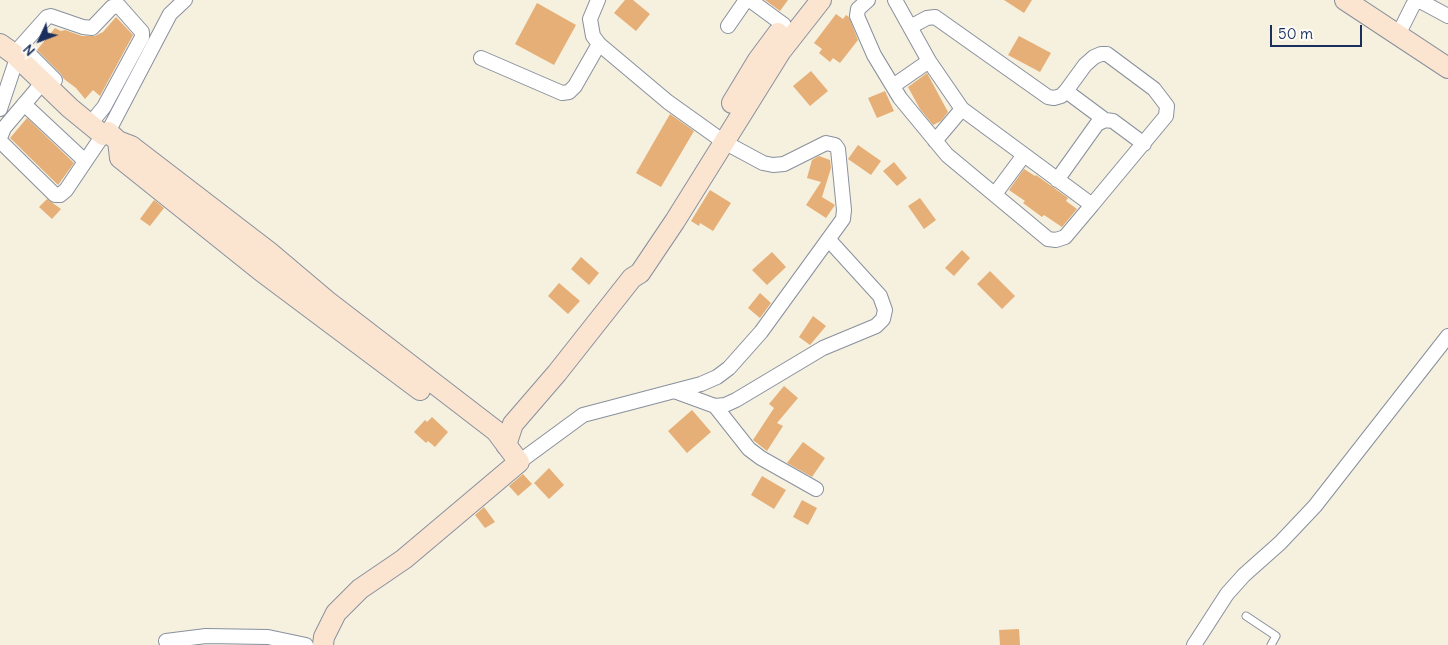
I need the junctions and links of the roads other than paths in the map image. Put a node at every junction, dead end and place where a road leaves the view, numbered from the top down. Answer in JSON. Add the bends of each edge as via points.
{"nodes":[{"id":1,"x":185,"y":0,"type":"edge"},
{"id":2,"x":598,"y":0,"type":"edge"},
{"id":3,"x":746,"y":0,"type":"edge"},
{"id":4,"x":750,"y":0,"type":"edge"},
{"id":5,"x":803,"y":0,"type":"edge"},
{"id":6,"x":821,"y":0,"type":"edge"},
{"id":7,"x":868,"y":0,"type":"edge"},
{"id":8,"x":895,"y":0,"type":"edge"},
{"id":9,"x":1345,"y":0,"type":"edge"},
{"id":10,"x":1448,"y":16,"type":"edge"},
{"id":11,"x":784,"y":25,"type":"junction"},
{"id":12,"x":728,"y":26,"type":"dead end"},
{"id":13,"x":910,"y":26,"type":"junction"},
{"id":14,"x":1398,"y":35,"type":"junction"},
{"id":15,"x":599,"y":44,"type":"junction"},
{"id":16,"x":14,"y":51,"type":"edge"},
{"id":17,"x":481,"y":58,"type":"dead end"},
{"id":18,"x":929,"y":61,"type":"junction"},
{"id":19,"x":764,"y":64,"type":"junction"},
{"id":20,"x":1448,"y":68,"type":"edge"},
{"id":21,"x":43,"y":82,"type":"junction"},
{"id":22,"x":4,"y":85,"type":"edge"},
{"id":23,"x":893,"y":86,"type":"junction"},
{"id":24,"x":1066,"y":91,"type":"junction"},
{"id":25,"x":24,"y":104,"type":"junction"},
{"id":26,"x":0,"y":109,"type":"edge"},
{"id":27,"x":962,"y":109,"type":"junction"},
{"id":28,"x":1105,"y":120,"type":"junction"},
{"id":29,"x":103,"y":130,"type":"junction"},
{"id":30,"x":719,"y":138,"type":"junction"},
{"id":31,"x":0,"y":139,"type":"edge"},
{"id":32,"x":934,"y":141,"type":"junction"},
{"id":33,"x":1144,"y":144,"type":"junction"},
{"id":34,"x":1024,"y":155,"type":"junction"},
{"id":35,"x":85,"y":161,"type":"junction"},
{"id":36,"x":1057,"y":180,"type":"junction"},
{"id":37,"x":995,"y":194,"type":"junction"},
{"id":38,"x":1092,"y":206,"type":"junction"},
{"id":39,"x":829,"y":240,"type":"junction"},
{"id":40,"x":1448,"y":336,"type":"edge"},
{"id":41,"x":674,"y":391,"type":"junction"},
{"id":42,"x":715,"y":406,"type":"junction"},
{"id":43,"x":506,"y":444,"type":"junction"},
{"id":44,"x":519,"y":462,"type":"junction"},
{"id":45,"x":816,"y":489,"type":"dead end"},
{"id":46,"x":1246,"y":616,"type":"dead end"},
{"id":47,"x":166,"y":641,"type":"dead end"},
{"id":48,"x":306,"y":645,"type":"edge"},
{"id":49,"x":323,"y":645,"type":"edge"},
{"id":50,"x":1194,"y":645,"type":"edge"},
{"id":51,"x":1271,"y":645,"type":"edge"}],
"edges":[{"from":1,"to":29,"type":"street","via":[[170,14]]},
{"from":2,"to":15,"type":"street","via":[[590,19],[593,36]]},
{"from":3,"to":12,"type":"street"},
{"from":4,"to":11,"type":"street"},
{"from":5,"to":11,"type":"street"},
{"from":6,"to":19,"type":"street"},
{"from":7,"to":23,"type":"street","via":[[858,9],[857,16],[874,55]]},
{"from":8,"to":13,"type":"street"},
{"from":9,"to":14,"type":"street"},
{"from":10,"to":14,"type":"street","via":[[1417,2]]},
{"from":11,"to":19,"type":"street"},
{"from":13,"to":18,"type":"street"},
{"from":13,"to":24,"type":"street","via":[[935,17],[1048,97],[1060,96]]},
{"from":14,"to":20,"type":"street"},
{"from":15,"to":17,"type":"street","via":[[575,86],[562,93]]},
{"from":15,"to":30,"type":"street","via":[[668,102]]},
{"from":16,"to":21,"type":"street"},
{"from":16,"to":22,"type":"street"},
{"from":16,"to":29,"type":"street","via":[[75,101]]},
{"from":16,"to":29,"type":"street","via":[[47,17],[92,28],[112,7],[119,6],[143,35],[104,107]]},
{"from":18,"to":23,"type":"street"},
{"from":18,"to":27,"type":"street"},
{"from":19,"to":30,"type":"street"},
{"from":21,"to":25,"type":"street"},
{"from":21,"to":29,"type":"street","via":[[70,108]]},
{"from":22,"to":26,"type":"street"},
{"from":23,"to":32,"type":"street"},
{"from":24,"to":28,"type":"street"},
{"from":24,"to":33,"type":"street","via":[[1085,65],[1094,57],[1107,54],[1154,89],[1167,106],[1166,116]]},
{"from":25,"to":31,"type":"street","via":[[4,128]]},
{"from":25,"to":35,"type":"street"},
{"from":27,"to":32,"type":"street"},
{"from":27,"to":34,"type":"street"},
{"from":28,"to":33,"type":"street","via":[[1113,121]]},
{"from":28,"to":36,"type":"street","via":[[1097,124]]},
{"from":29,"to":35,"type":"street"},
{"from":29,"to":43,"type":"street","via":[[132,146],[496,431]]},
{"from":30,"to":39,"type":"street","via":[[763,163],[773,165],[784,164],[826,143],[835,145],[844,210],[843,219]]},
{"from":30,"to":43,"type":"street","via":[[640,273],[632,278],[558,373],[513,424]]},
{"from":31,"to":35,"type":"street","via":[[55,194],[60,195],[66,190]]},
{"from":32,"to":37,"type":"street"},
{"from":33,"to":38,"type":"street"},
{"from":34,"to":36,"type":"street"},
{"from":34,"to":37,"type":"street"},
{"from":36,"to":38,"type":"street"},
{"from":37,"to":38,"type":"street","via":[[1048,239],[1056,240],[1065,237]]},
{"from":39,"to":41,"type":"street","via":[[761,332],[729,368],[701,384]]},
{"from":39,"to":42,"type":"street","via":[[880,296],[885,310],[883,319],[876,326],[823,348],[736,400]]},
{"from":40,"to":50,"type":"street","via":[[1315,506],[1227,594]]},
{"from":41,"to":42,"type":"street"},
{"from":41,"to":44,"type":"street","via":[[583,415]]},
{"from":42,"to":45,"type":"street","via":[[749,449]]},
{"from":43,"to":44,"type":"street"},
{"from":44,"to":49,"type":"street","via":[[404,560],[360,589],[336,613]]},
{"from":46,"to":51,"type":"lane","via":[[1276,636]]},
{"from":47,"to":48,"type":"street","via":[[206,636],[272,637]]}]}
